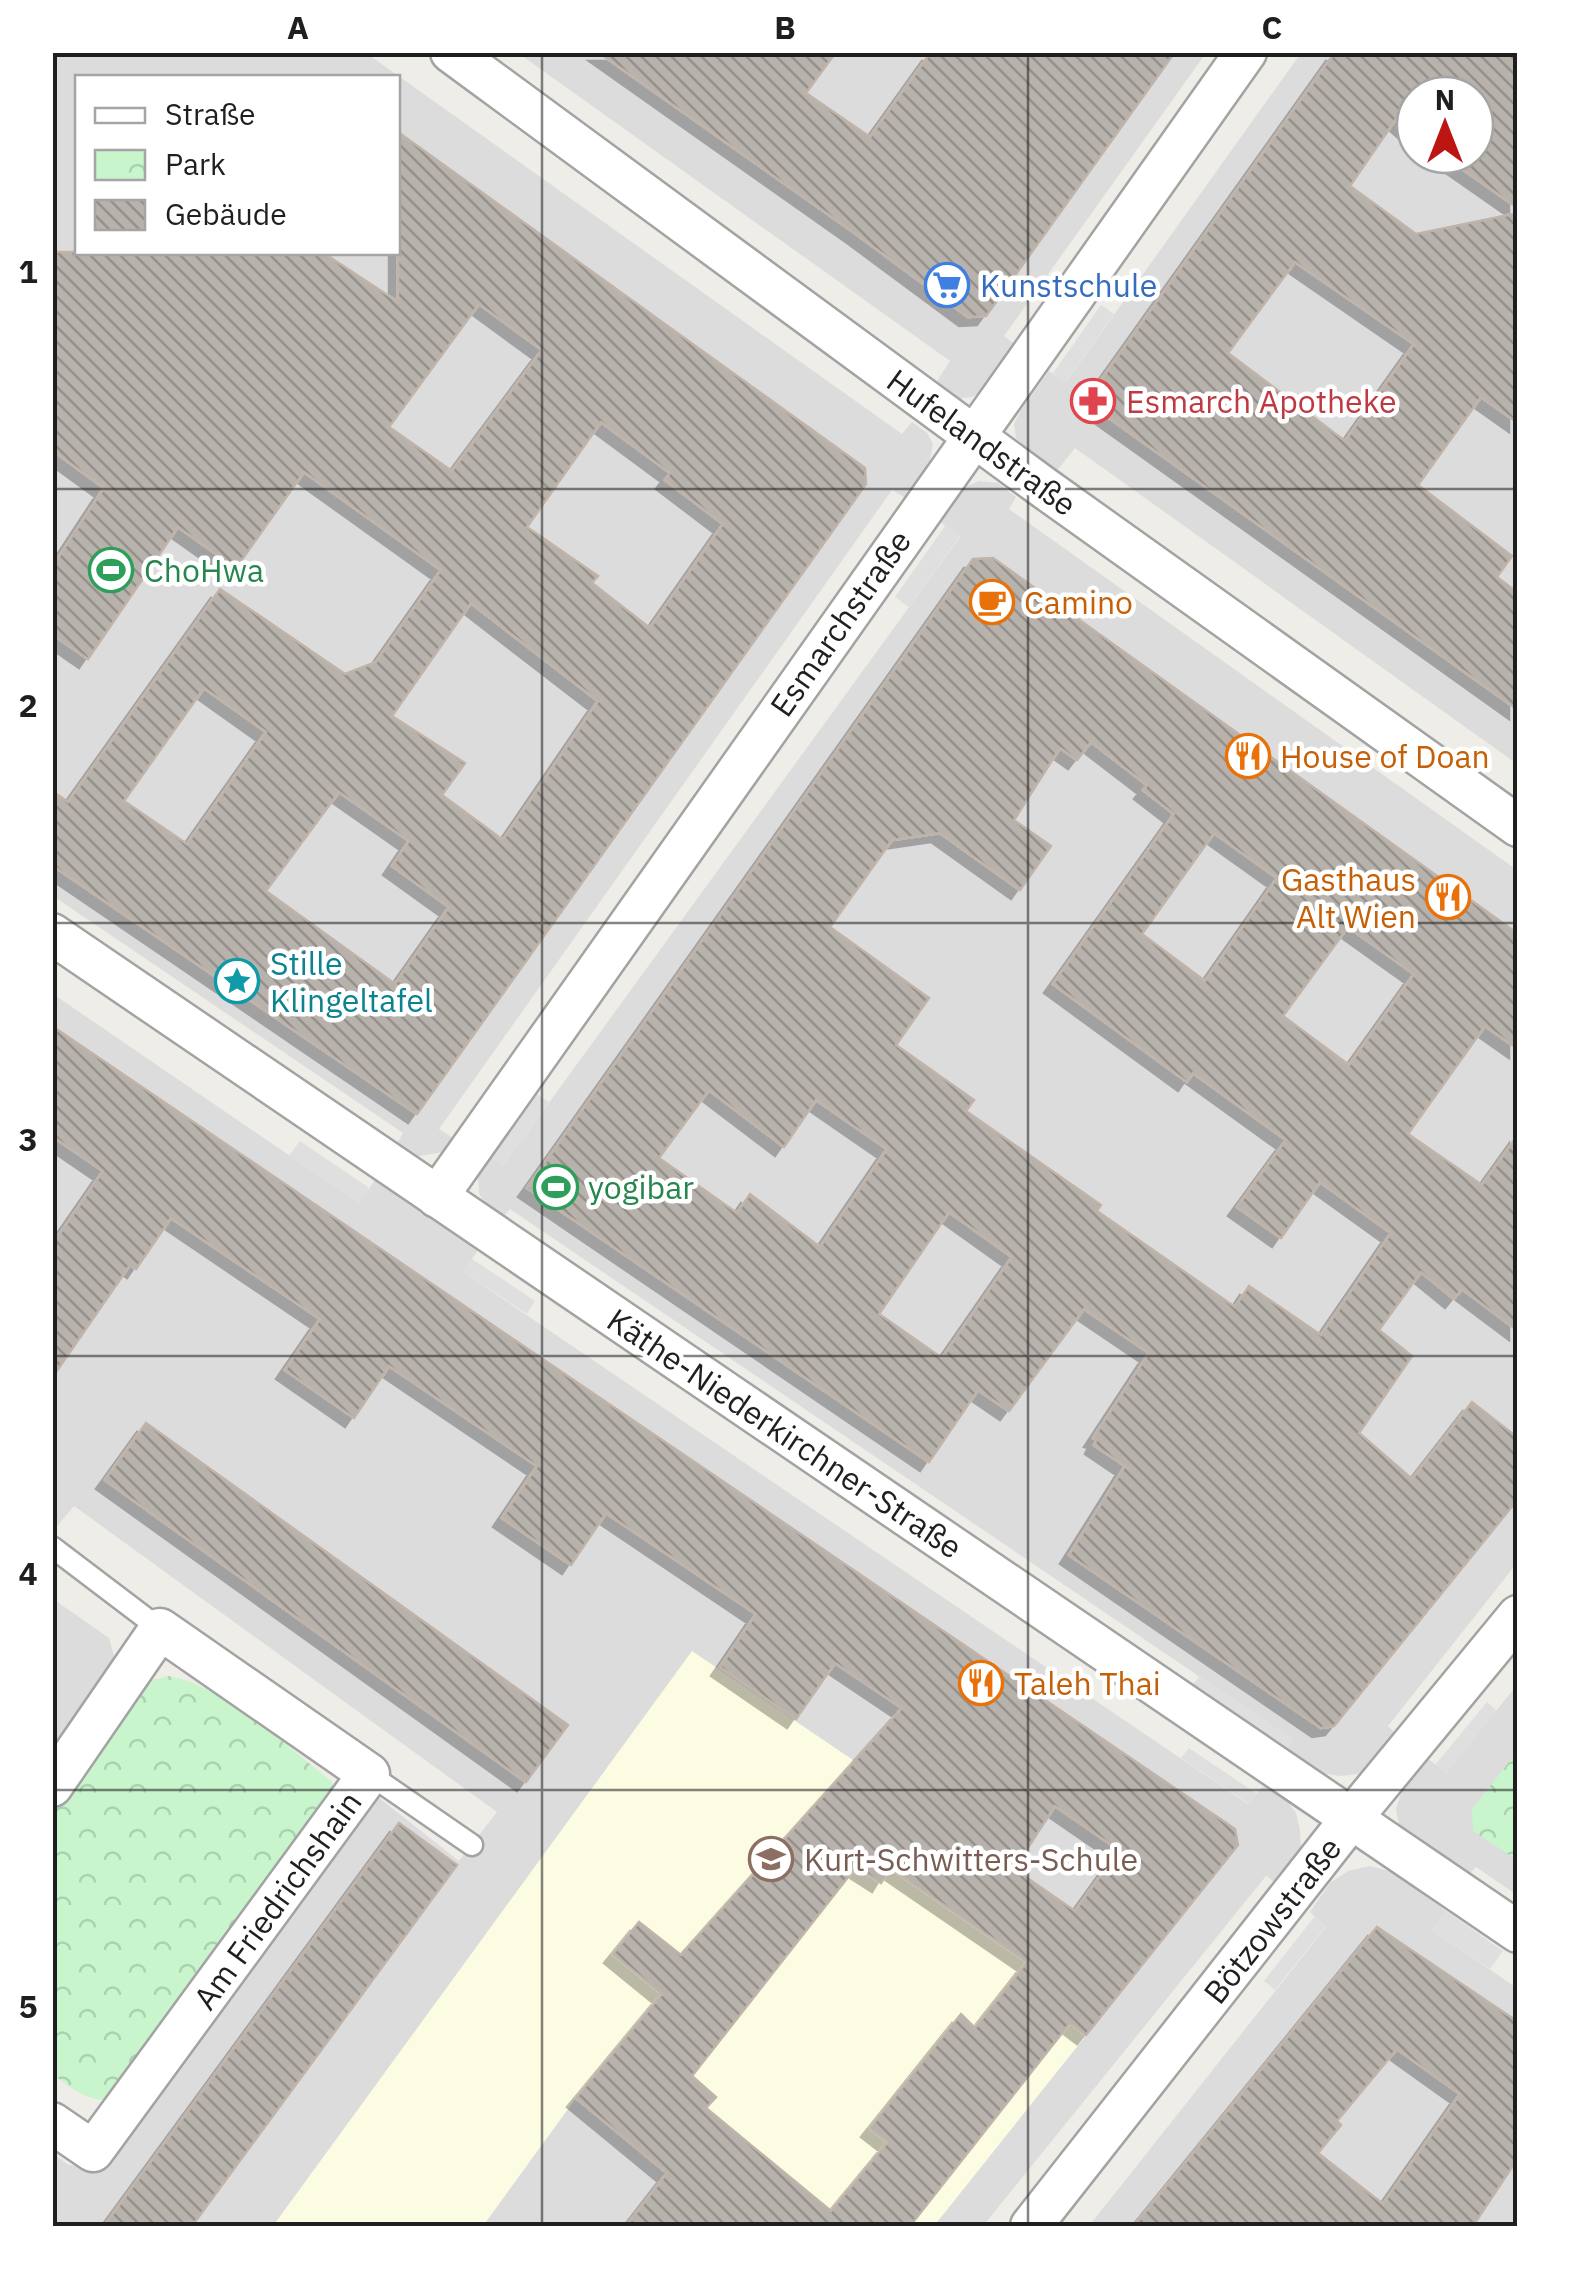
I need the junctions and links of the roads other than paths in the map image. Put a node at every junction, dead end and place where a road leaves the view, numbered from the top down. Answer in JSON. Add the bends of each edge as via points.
{"nodes":[{"id":1,"x":451,"y":52,"type":"edge"},
{"id":2,"x":1246,"y":52,"type":"edge"},
{"id":3,"x":973,"y":436,"type":"junction"},
{"id":4,"x":1518,"y":826,"type":"edge"},
{"id":5,"x":52,"y":934,"type":"edge"},
{"id":6,"x":437,"y":1197,"type":"junction"},
{"id":7,"x":52,"y":1546,"type":"edge"},
{"id":8,"x":1518,"y":1616,"type":"edge"},
{"id":9,"x":160,"y":1629,"type":"junction"},
{"id":10,"x":369,"y":1774,"type":"junction"},
{"id":11,"x":52,"y":1786,"type":"edge"},
{"id":12,"x":1350,"y":1820,"type":"junction"},
{"id":13,"x":472,"y":1846,"type":"dead end"},
{"id":14,"x":1518,"y":1932,"type":"edge"},
{"id":15,"x":52,"y":2123,"type":"edge"},
{"id":16,"x":1030,"y":2226,"type":"edge"}],
"edges":[{"from":1,"to":3,"type":"street","name":"Hufelandstraße"},
{"from":2,"to":3,"type":"street","name":"Esmarchstraße"},
{"from":3,"to":4,"type":"street","name":"Hufelandstraße"},
{"from":3,"to":6,"type":"street","name":"Esmarchstraße"},
{"from":5,"to":6,"type":"street","name":"Käthe-Niederkirchner-Straße"},
{"from":6,"to":12,"type":"street","name":"Käthe-Niederkirchner-Straße"},
{"from":7,"to":9,"type":"lane"},
{"from":8,"to":12,"type":"street","name":"Bötzowstraße"},
{"from":9,"to":10,"type":"street","name":"Am Friedrichshain"},
{"from":9,"to":11,"type":"street"},
{"from":10,"to":13,"type":"lane"},
{"from":10,"to":15,"type":"street","name":"Am Friedrichshain","via":[[93,2151]]},
{"from":12,"to":14,"type":"street","name":"Käthe-Niederkirchner-Straße"},
{"from":12,"to":16,"type":"street","name":"Bötzowstraße"}]}
